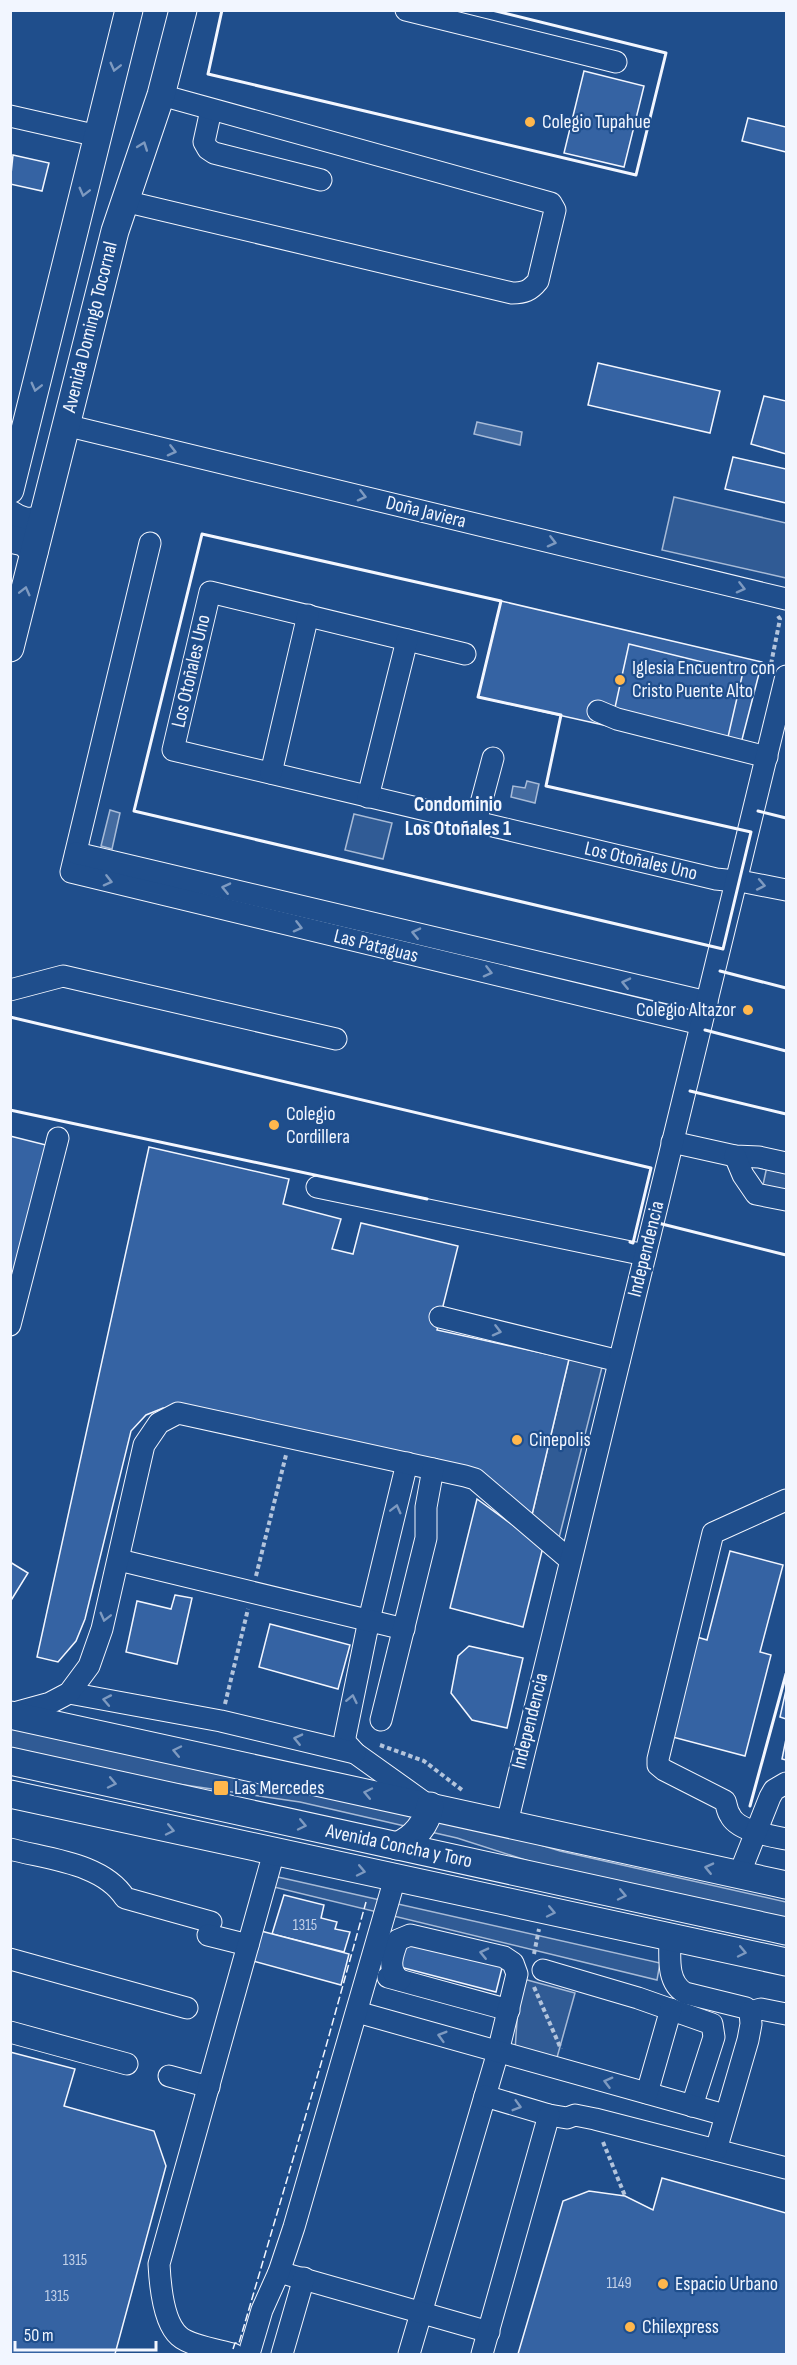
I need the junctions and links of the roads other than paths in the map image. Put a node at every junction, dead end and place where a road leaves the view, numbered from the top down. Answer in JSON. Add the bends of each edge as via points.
{"nodes":[{"id":1,"x":129,"y":10,"type":"edge"},
{"id":2,"x":183,"y":10,"type":"edge"},
{"id":3,"x":406,"y":10,"type":"edge"},
{"id":4,"x":616,"y":62,"type":"dead end"},
{"id":5,"x":161,"y":95,"type":"junction"},
{"id":6,"x":211,"y":110,"type":"junction"},
{"id":7,"x":10,"y":116,"type":"edge"},
{"id":8,"x":98,"y":136,"type":"junction"},
{"id":9,"x":321,"y":180,"type":"dead end"},
{"id":10,"x":124,"y":201,"type":"junction"},
{"id":11,"x":66,"y":425,"type":"junction"},
{"id":12,"x":16,"y":444,"type":"edge"},
{"id":13,"x":10,"y":490,"type":"edge"},
{"id":14,"x":10,"y":514,"type":"edge"},
{"id":15,"x":42,"y":519,"type":"junction"},
{"id":16,"x":10,"y":539,"type":"edge"},
{"id":17,"x":150,"y":543,"type":"dead end"},
{"id":18,"x":34,"y":552,"type":"junction"},
{"id":19,"x":781,"y":604,"type":"edge"},
{"id":20,"x":308,"y":615,"type":"junction"},
{"id":21,"x":407,"y":640,"type":"junction"},
{"id":22,"x":10,"y":648,"type":"edge"},
{"id":23,"x":465,"y":654,"type":"dead end"},
{"id":24,"x":777,"y":675,"type":"edge"},
{"id":25,"x":598,"y":711,"type":"dead end"},
{"id":26,"x":766,"y":757,"type":"junction"},
{"id":27,"x":493,"y":758,"type":"dead end"},
{"id":28,"x":271,"y":773,"type":"junction"},
{"id":29,"x":368,"y":797,"type":"junction"},
{"id":30,"x":476,"y":822,"type":"junction"},
{"id":31,"x":76,"y":853,"type":"junction"},
{"id":32,"x":736,"y":881,"type":"junction"},
{"id":33,"x":786,"y":890,"type":"edge"},
{"id":34,"x":10,"y":990,"type":"edge"},
{"id":35,"x":706,"y":1002,"type":"junction"},
{"id":36,"x":701,"y":1024,"type":"junction"},
{"id":37,"x":336,"y":1039,"type":"dead end"},
{"id":38,"x":58,"y":1138,"type":"dead end"},
{"id":39,"x":672,"y":1142,"type":"junction"},
{"id":40,"x":735,"y":1156,"type":"junction"},
{"id":41,"x":786,"y":1163,"type":"edge"},
{"id":42,"x":317,"y":1187,"type":"dead end"},
{"id":43,"x":786,"y":1200,"type":"edge"},
{"id":44,"x":645,"y":1255,"type":"junction"},
{"id":45,"x":440,"y":1317,"type":"dead end"},
{"id":46,"x":10,"y":1325,"type":"edge"},
{"id":47,"x":619,"y":1361,"type":"junction"},
{"id":48,"x":408,"y":1464,"type":"junction"},
{"id":49,"x":433,"y":1469,"type":"junction"},
{"id":50,"x":786,"y":1500,"type":"edge"},
{"id":51,"x":119,"y":1560,"type":"junction"},
{"id":52,"x":570,"y":1560,"type":"junction"},
{"id":53,"x":369,"y":1620,"type":"junction"},
{"id":54,"x":404,"y":1629,"type":"junction"},
{"id":55,"x":69,"y":1693,"type":"junction"},
{"id":56,"x":10,"y":1714,"type":"edge"},
{"id":57,"x":381,"y":1720,"type":"dead end"},
{"id":58,"x":355,"y":1753,"type":"junction"},
{"id":59,"x":22,"y":1763,"type":"edge"},
{"id":60,"x":786,"y":1783,"type":"edge"},
{"id":61,"x":10,"y":1794,"type":"edge"},
{"id":62,"x":430,"y":1806,"type":"junction"},
{"id":63,"x":139,"y":1823,"type":"junction"},
{"id":64,"x":507,"y":1823,"type":"junction"},
{"id":65,"x":755,"y":1833,"type":"junction"},
{"id":66,"x":786,"y":1839,"type":"edge"},
{"id":67,"x":397,"y":1846,"type":"junction"},
{"id":68,"x":10,"y":1850,"type":"edge"},
{"id":69,"x":274,"y":1852,"type":"junction"},
{"id":70,"x":504,"y":1869,"type":"junction"},
{"id":71,"x":739,"y":1875,"type":"junction"},
{"id":72,"x":395,"y":1878,"type":"junction"},
{"id":73,"x":786,"y":1886,"type":"edge"},
{"id":74,"x":519,"y":1905,"type":"junction"},
{"id":75,"x":735,"y":1920,"type":"junction"},
{"id":76,"x":786,"y":1931,"type":"edge"},
{"id":77,"x":670,"y":1936,"type":"junction"},
{"id":78,"x":248,"y":1945,"type":"junction"},
{"id":79,"x":786,"y":1946,"type":"edge"},
{"id":80,"x":10,"y":1959,"type":"edge"},
{"id":81,"x":786,"y":1962,"type":"edge"},
{"id":82,"x":543,"y":1970,"type":"dead end"},
{"id":83,"x":369,"y":1971,"type":"junction"},
{"id":84,"x":400,"y":1980,"type":"junction"},
{"id":85,"x":187,"y":2008,"type":"dead end"},
{"id":86,"x":671,"y":2009,"type":"junction"},
{"id":87,"x":509,"y":2010,"type":"junction"},
{"id":88,"x":357,"y":2012,"type":"junction"},
{"id":89,"x":750,"y":2012,"type":"junction"},
{"id":90,"x":786,"y":2014,"type":"edge"},
{"id":91,"x":10,"y":2032,"type":"edge"},
{"id":92,"x":498,"y":2052,"type":"junction"},
{"id":93,"x":127,"y":2064,"type":"dead end"},
{"id":94,"x":169,"y":2076,"type":"dead end"},
{"id":95,"x":209,"y":2086,"type":"junction"},
{"id":96,"x":647,"y":2093,"type":"junction"},
{"id":97,"x":486,"y":2096,"type":"junction"},
{"id":98,"x":692,"y":2106,"type":"junction"},
{"id":99,"x":549,"y":2115,"type":"junction"},
{"id":100,"x":725,"y":2115,"type":"junction"},
{"id":101,"x":716,"y":2150,"type":"junction"},
{"id":102,"x":786,"y":2168,"type":"edge"},
{"id":103,"x":279,"y":2272,"type":"junction"},
{"id":104,"x":304,"y":2278,"type":"junction"},
{"id":105,"x":422,"y":2312,"type":"junction"},
{"id":106,"x":489,"y":2332,"type":"junction"},
{"id":107,"x":233,"y":2355,"type":"edge"},
{"id":108,"x":249,"y":2355,"type":"edge"},
{"id":109,"x":282,"y":2355,"type":"edge"},
{"id":110,"x":409,"y":2355,"type":"edge"},
{"id":111,"x":482,"y":2355,"type":"edge"}],
"edges":[{"from":1,"to":8,"type":"main road","name":"Avenida Domingo Tocornal","one_way":true},
{"from":2,"to":5,"type":"main road","name":"Avenida Domingo Tocornal"},
{"from":3,"to":4,"type":"street"},
{"from":5,"to":6,"type":"street"},
{"from":10,"to":5,"type":"main road","name":"Avenida Domingo Tocornal","one_way":true},
{"from":6,"to":9,"type":"street","via":[[204,142],[214,153]]},
{"from":6,"to":10,"type":"street","via":[[551,203],[555,210],[538,281],[524,293],[512,293]]},
{"from":7,"to":8,"type":"street"},
{"from":8,"to":12,"type":"main road","name":"Avenida Domingo Tocornal","one_way":true},
{"from":10,"to":11,"type":"main road","name":"Avenida Domingo Tocornal"},
{"from":11,"to":15,"type":"main road","name":"Avenida Domingo Tocornal"},
{"from":11,"to":19,"type":"street","name":"Doña Javiera","one_way":true},
{"from":12,"to":13,"type":"main road","name":"Avenida Domingo Tocornal"},
{"from":14,"to":15,"type":"main road","via":[[22,521]]},
{"from":15,"to":18,"type":"main road","name":"Avenida Domingo Tocornal"},
{"from":16,"to":18,"type":"main road","via":[[24,542]]},
{"from":17,"to":31,"type":"street","name":"Las Pataguas"},
{"from":22,"to":18,"type":"main road","name":"Avenida Domingo Tocornal","one_way":true},
{"from":20,"to":21,"type":"street","name":"Los Otoñales Uno"},
{"from":20,"to":28,"type":"street"},
{"from":20,"to":28,"type":"street","name":"Los Otoñales Uno","via":[[210,592],[172,750]]},
{"from":21,"to":23,"type":"street","name":"Los Otoñales Uno"},
{"from":21,"to":29,"type":"street"},
{"from":24,"to":26,"type":"street","name":"Independencia"},
{"from":25,"to":26,"type":"street"},
{"from":26,"to":32,"type":"street","name":"Independencia"},
{"from":27,"to":30,"type":"street"},
{"from":28,"to":29,"type":"street","name":"Los Otoñales Uno"},
{"from":29,"to":30,"type":"street","name":"Los Otoñales Uno"},
{"from":30,"to":32,"type":"street","name":"Los Otoñales Uno"},
{"from":35,"to":31,"type":"street","name":"Las Pataguas","one_way":true},
{"from":31,"to":36,"type":"street","name":"Las Pataguas","one_way":true,"via":[[71,872]]},
{"from":32,"to":33,"type":"street","name":"Los Otoñales Uno","one_way":true},
{"from":32,"to":35,"type":"street","name":"Independencia"},
{"from":34,"to":37,"type":"street","via":[[63,976]]},
{"from":35,"to":36,"type":"street","name":"Independencia"},
{"from":36,"to":39,"type":"street","name":"Independencia"},
{"from":38,"to":46,"type":"street"},
{"from":39,"to":40,"type":"street"},
{"from":39,"to":44,"type":"street","name":"Independencia"},
{"from":40,"to":41,"type":"street","via":[[759,1156]]},
{"from":40,"to":43,"type":"street","via":[[756,1194]]},
{"from":42,"to":44,"type":"street"},
{"from":44,"to":47,"type":"street","name":"Independencia"},
{"from":45,"to":47,"type":"street","one_way":true},
{"from":47,"to":52,"type":"street","name":"Independencia"},
{"from":48,"to":49,"type":"street"},
{"from":48,"to":51,"type":"street","via":[[178,1413],[159,1423],[144,1444]]},
{"from":53,"to":48,"type":"street","one_way":true},
{"from":49,"to":52,"type":"street","via":[[475,1479]]},
{"from":49,"to":54,"type":"street","via":[[426,1507],[426,1538]]},
{"from":50,"to":65,"type":"street","via":[[713,1533],[658,1759],[664,1770],[725,1801],[735,1822]]},
{"from":51,"to":53,"type":"street"},
{"from":51,"to":55,"type":"street","one_way":true,"via":[[95,1652]]},
{"from":52,"to":64,"type":"street","name":"Independencia"},
{"from":53,"to":54,"type":"street"},
{"from":58,"to":53,"type":"street","one_way":true,"via":[[345,1737]]},
{"from":54,"to":57,"type":"street"},
{"from":55,"to":56,"type":"street","via":[[50,1703]]},
{"from":58,"to":55,"type":"street","one_way":true,"via":[[221,1721]]},
{"from":62,"to":56,"type":"main road","one_way":true},
{"from":58,"to":62,"type":"street"},
{"from":59,"to":63,"type":"main road"},
{"from":59,"to":67,"type":"main road","name":"Avenida Concha y Toro","one_way":true},
{"from":60,"to":65,"type":"street","via":[[774,1790]]},
{"from":61,"to":63,"type":"main road","name":"Avenida Concha y Toro"},
{"from":62,"to":64,"type":"main road"},
{"from":62,"to":67,"type":"main road","via":[[421,1829]]},
{"from":63,"to":69,"type":"main road","name":"Avenida Concha y Toro","one_way":true},
{"from":64,"to":70,"type":"main road","via":[[503,1838]]},
{"from":71,"to":64,"type":"main road","one_way":true},
{"from":65,"to":66,"type":"street"},
{"from":65,"to":71,"type":"street"},
{"from":67,"to":70,"type":"main road","name":"Avenida Concha y Toro"},
{"from":68,"to":78,"type":"street","via":[[89,1870],[118,1887],[125,1898]]},
{"from":69,"to":72,"type":"main road","name":"Avenida Concha y Toro","one_way":true},
{"from":69,"to":78,"type":"street"},
{"from":70,"to":74,"type":"main road"},
{"from":70,"to":75,"type":"main road","name":"Avenida Concha y Toro","one_way":true},
{"from":71,"to":73,"type":"main road"},
{"from":72,"to":74,"type":"main road","name":"Avenida Concha y Toro"},
{"from":72,"to":83,"type":"street"},
{"from":74,"to":77,"type":"main road","name":"Avenida Concha y Toro","one_way":true},
{"from":75,"to":76,"type":"main road","name":"Avenida Concha y Toro"},
{"from":75,"to":79,"type":"main road"},
{"from":77,"to":81,"type":"main road","name":"Avenida Concha y Toro","one_way":true},
{"from":77,"to":89,"type":"street","via":[[670,1967],[679,1990]]},
{"from":78,"to":95,"type":"street"},
{"from":80,"to":85,"type":"street"},
{"from":82,"to":86,"type":"street"},
{"from":83,"to":84,"type":"street"},
{"from":83,"to":88,"type":"street"},
{"from":84,"to":87,"type":"street"},
{"from":87,"to":84,"type":"street","one_way":true,"via":[[517,1974],[513,1964],[504,1958],[406,1935],[399,1940],[392,1961],[393,1972]]},
{"from":86,"to":96,"type":"street"},
{"from":86,"to":98,"type":"street","via":[[708,2020],[714,2028]]},
{"from":87,"to":92,"type":"street"},
{"from":92,"to":88,"type":"street","one_way":true},
{"from":88,"to":103,"type":"street"},
{"from":89,"to":90,"type":"street","via":[[761,2009]]},
{"from":89,"to":100,"type":"street","via":[[752,2024]]},
{"from":91,"to":93,"type":"street"},
{"from":96,"to":92,"type":"street","one_way":true},
{"from":92,"to":97,"type":"street"},
{"from":94,"to":95,"type":"street"},
{"from":95,"to":107,"type":"street","via":[[159,2264],[160,2281],[164,2306],[178,2336]]},
{"from":96,"to":98,"type":"street"},
{"from":97,"to":99,"type":"street","one_way":true},
{"from":97,"to":105,"type":"street"},
{"from":98,"to":100,"type":"street"},
{"from":99,"to":101,"type":"street","via":[[576,2115]]},
{"from":99,"to":106,"type":"street"},
{"from":100,"to":101,"type":"street"},
{"from":101,"to":102,"type":"street"},
{"from":103,"to":104,"type":"street"},
{"from":103,"to":108,"type":"street","via":[[262,2310]]},
{"from":104,"to":105,"type":"street"},
{"from":104,"to":109,"type":"street"},
{"from":105,"to":106,"type":"street"},
{"from":105,"to":110,"type":"street"},
{"from":106,"to":111,"type":"street"}]}
